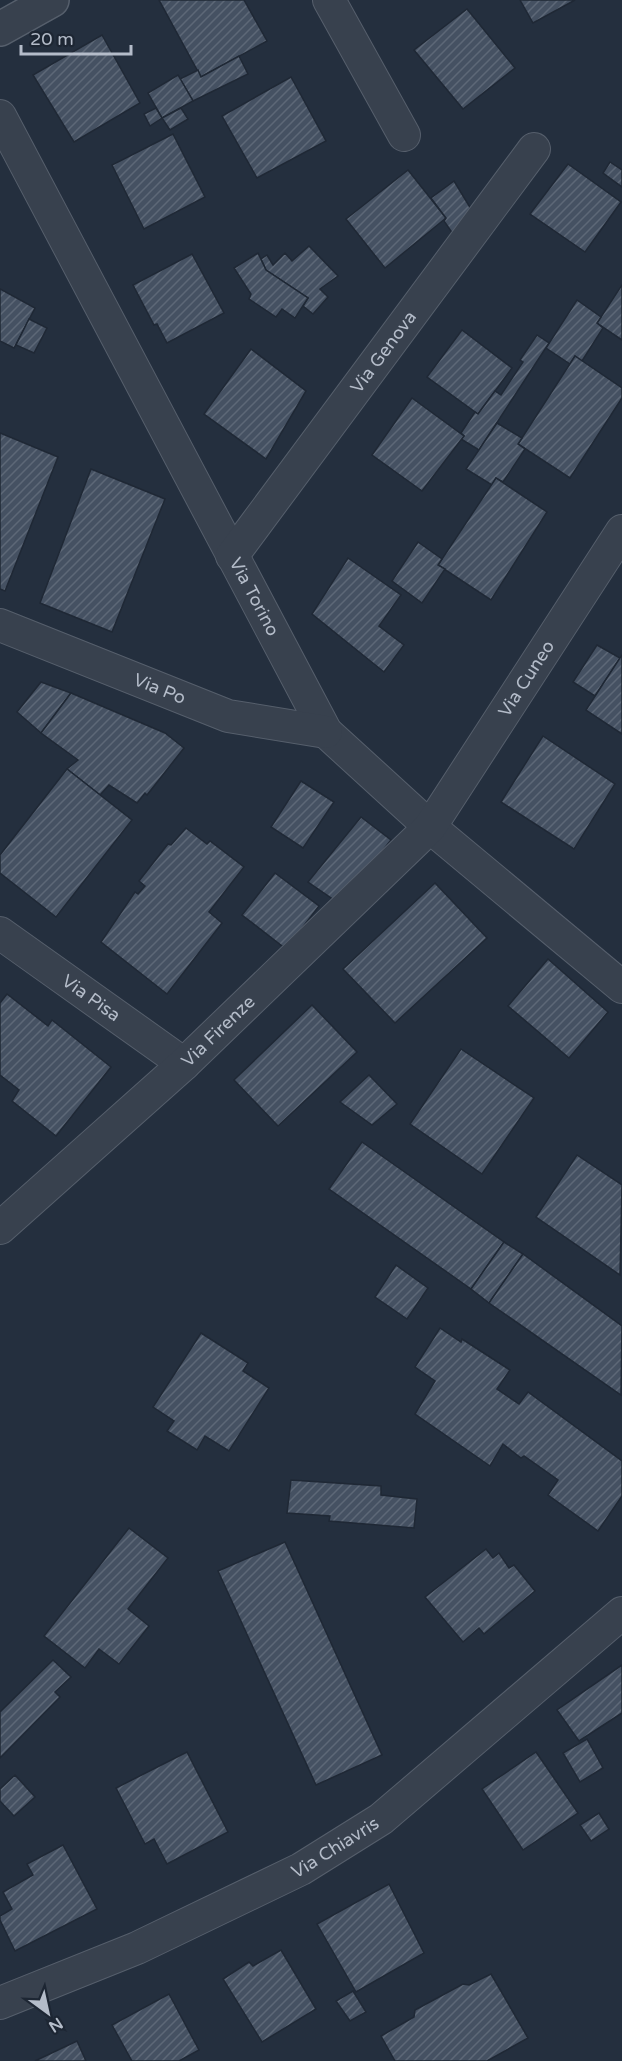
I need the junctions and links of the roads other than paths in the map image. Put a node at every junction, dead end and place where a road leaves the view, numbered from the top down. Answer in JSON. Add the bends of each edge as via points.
{"nodes":[{"id":1,"x":52,"y":0,"type":"edge"},
{"id":2,"x":329,"y":0,"type":"edge"},
{"id":3,"x":0,"y":29,"type":"edge"},
{"id":4,"x":0,"y":116,"type":"edge"},
{"id":5,"x":404,"y":135,"type":"dead end"},
{"id":6,"x":534,"y":149,"type":"dead end"},
{"id":7,"x":622,"y":531,"type":"edge"},
{"id":8,"x":232,"y":555,"type":"junction"},
{"id":9,"x":0,"y":625,"type":"edge"},
{"id":10,"x":326,"y":732,"type":"junction"},
{"id":11,"x":430,"y":827,"type":"junction"},
{"id":12,"x":0,"y":933,"type":"edge"},
{"id":13,"x":622,"y":987,"type":"edge"},
{"id":14,"x":184,"y":1064,"type":"junction"},
{"id":15,"x":0,"y":1228,"type":"edge"},
{"id":16,"x":622,"y":1613,"type":"edge"},
{"id":17,"x":0,"y":2003,"type":"edge"}],
"edges":[{"from":1,"to":3,"type":"street"},
{"from":2,"to":5,"type":"street"},
{"from":4,"to":8,"type":"street","name":"Via Torino"},
{"from":6,"to":8,"type":"street","name":"Via Genova"},
{"from":7,"to":11,"type":"street","name":"Via Cuneo"},
{"from":8,"to":10,"type":"street","name":"Via Torino"},
{"from":9,"to":10,"type":"street","name":"Via Po","via":[[228,716]]},
{"from":10,"to":11,"type":"street","name":"Via Torino"},
{"from":11,"to":13,"type":"street","name":"Via Torino"},
{"from":11,"to":14,"type":"street","name":"Via Firenze"},
{"from":12,"to":14,"type":"street","name":"Via Pisa"},
{"from":14,"to":15,"type":"street","name":"Via Firenze"},
{"from":16,"to":17,"type":"street","name":"Via Chiavris","via":[[381,1819],[301,1869],[137,1948]]}]}
